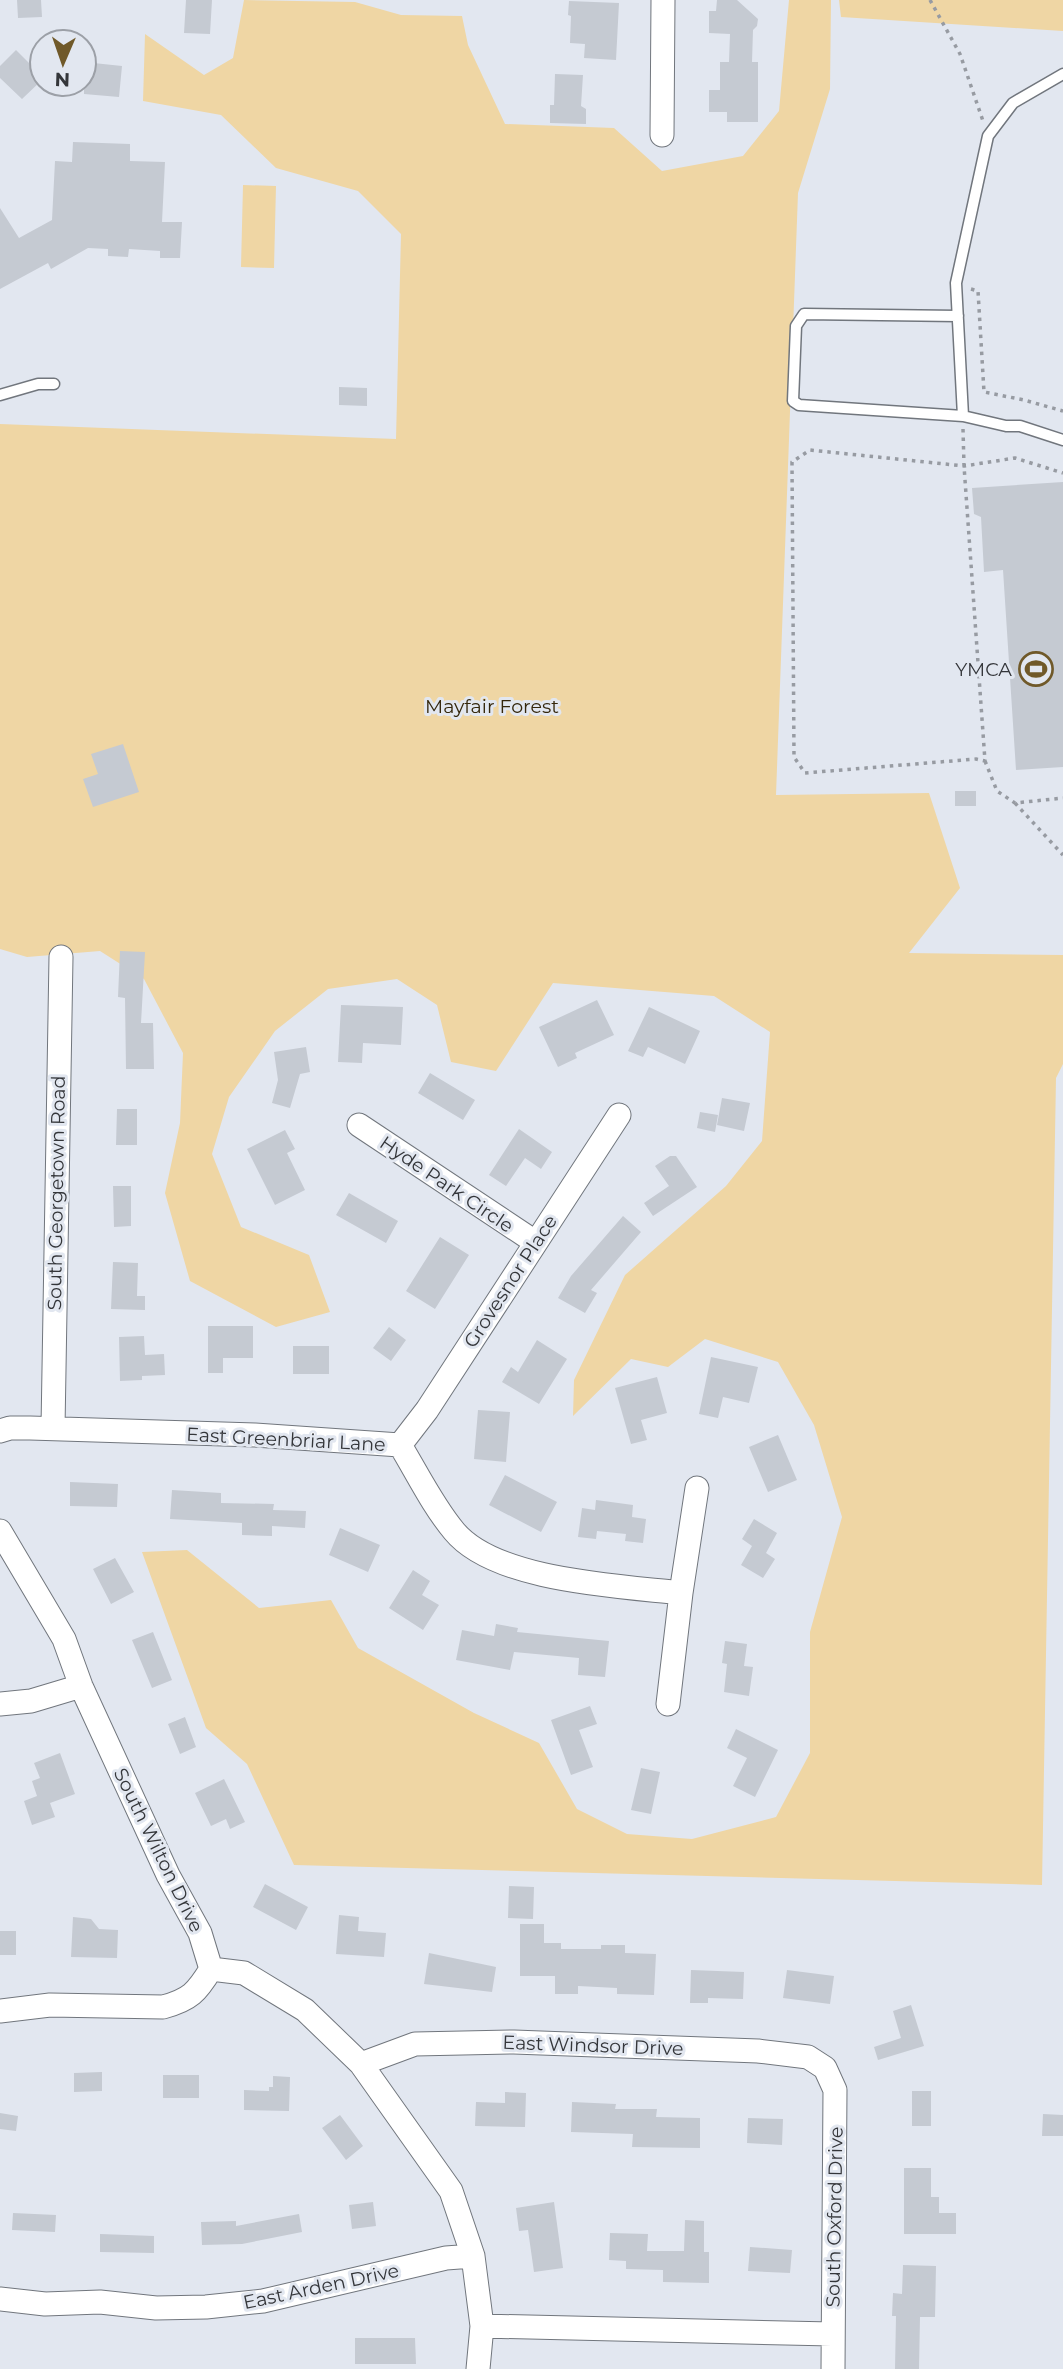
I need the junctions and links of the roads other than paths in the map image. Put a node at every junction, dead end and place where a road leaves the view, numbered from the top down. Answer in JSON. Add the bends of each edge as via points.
{"nodes":[{"id":1,"x":663,"y":0,"type":"edge"},
{"id":2,"x":1063,"y":74,"type":"edge"},
{"id":3,"x":662,"y":135,"type":"dead end"},
{"id":4,"x":958,"y":316,"type":"junction"},
{"id":5,"x":54,"y":384,"type":"dead end"},
{"id":6,"x":0,"y":395,"type":"edge"},
{"id":7,"x":963,"y":416,"type":"junction"},
{"id":8,"x":1063,"y":440,"type":"edge"},
{"id":9,"x":61,"y":957,"type":"dead end"},
{"id":10,"x":619,"y":1115,"type":"dead end"},
{"id":11,"x":359,"y":1125,"type":"dead end"},
{"id":12,"x":535,"y":1242,"type":"junction"},
{"id":13,"x":53,"y":1428,"type":"junction"},
{"id":14,"x":0,"y":1431,"type":"edge"},
{"id":15,"x":400,"y":1445,"type":"junction"},
{"id":16,"x":697,"y":1488,"type":"dead end"},
{"id":17,"x":0,"y":1531,"type":"edge"},
{"id":18,"x":681,"y":1593,"type":"junction"},
{"id":19,"x":81,"y":1686,"type":"junction"},
{"id":20,"x":0,"y":1704,"type":"edge"},
{"id":21,"x":668,"y":1704,"type":"dead end"},
{"id":22,"x":211,"y":1969,"type":"junction"},
{"id":23,"x":0,"y":2011,"type":"edge"},
{"id":24,"x":360,"y":2064,"type":"junction"},
{"id":25,"x":825,"y":2068,"type":"joint"},
{"id":26,"x":473,"y":2256,"type":"junction"},
{"id":27,"x":0,"y":2299,"type":"edge"},
{"id":28,"x":482,"y":2326,"type":"junction"},
{"id":29,"x":832,"y":2334,"type":"junction"},
{"id":30,"x":478,"y":2369,"type":"edge"},
{"id":31,"x":833,"y":2369,"type":"edge"}],
"edges":[{"from":1,"to":3,"type":"street"},
{"from":2,"to":4,"type":"lane","via":[[1013,103],[988,136],[956,283]]},
{"from":4,"to":7,"type":"lane"},
{"from":4,"to":7,"type":"lane","via":[[804,314],[796,326],[793,401]]},
{"from":5,"to":6,"type":"lane"},
{"from":7,"to":8,"type":"lane","via":[[1020,426]]},
{"from":9,"to":13,"type":"street","name":"South Georgetown Road"},
{"from":10,"to":12,"type":"street","name":"Grovesnor Place"},
{"from":11,"to":12,"type":"street","name":"Hyde Park Circle"},
{"from":12,"to":15,"type":"street","name":"Grovesnor Place"},
{"from":13,"to":14,"type":"street","name":"East Greenbriar Lane"},
{"from":13,"to":15,"type":"street","name":"East Greenbriar Lane"},
{"from":15,"to":18,"type":"street","name":"East Greenbriar Lane","via":[[455,1533],[493,1561],[565,1580]]},
{"from":16,"to":18,"type":"street"},
{"from":17,"to":19,"type":"street","name":"South Wilton Drive","via":[[64,1639]]},
{"from":18,"to":21,"type":"street"},
{"from":19,"to":20,"type":"street","via":[[32,1701]]},
{"from":19,"to":22,"type":"street","name":"South Wilton Drive","via":[[168,1875],[200,1933]]},
{"from":22,"to":23,"type":"street","via":[[197,1991],[180,2003],[163,2007],[50,2005]]},
{"from":22,"to":24,"type":"street","via":[[244,1973],[305,2010]]},
{"from":24,"to":25,"type":"street","name":"East Windsor Drive","via":[[415,2044],[514,2042],[758,2051],[807,2057]]},
{"from":24,"to":26,"type":"street","via":[[451,2191]]},
{"from":25,"to":29,"type":"street","name":"South Oxford Drive","via":[[835,2090]]},
{"from":26,"to":27,"type":"street","name":"East Arden Drive","via":[[446,2258],[263,2301],[206,2307]]},
{"from":26,"to":28,"type":"street"},
{"from":28,"to":29,"type":"street"},
{"from":28,"to":30,"type":"street"},
{"from":29,"to":31,"type":"street","name":"South Oxford Drive"}]}
